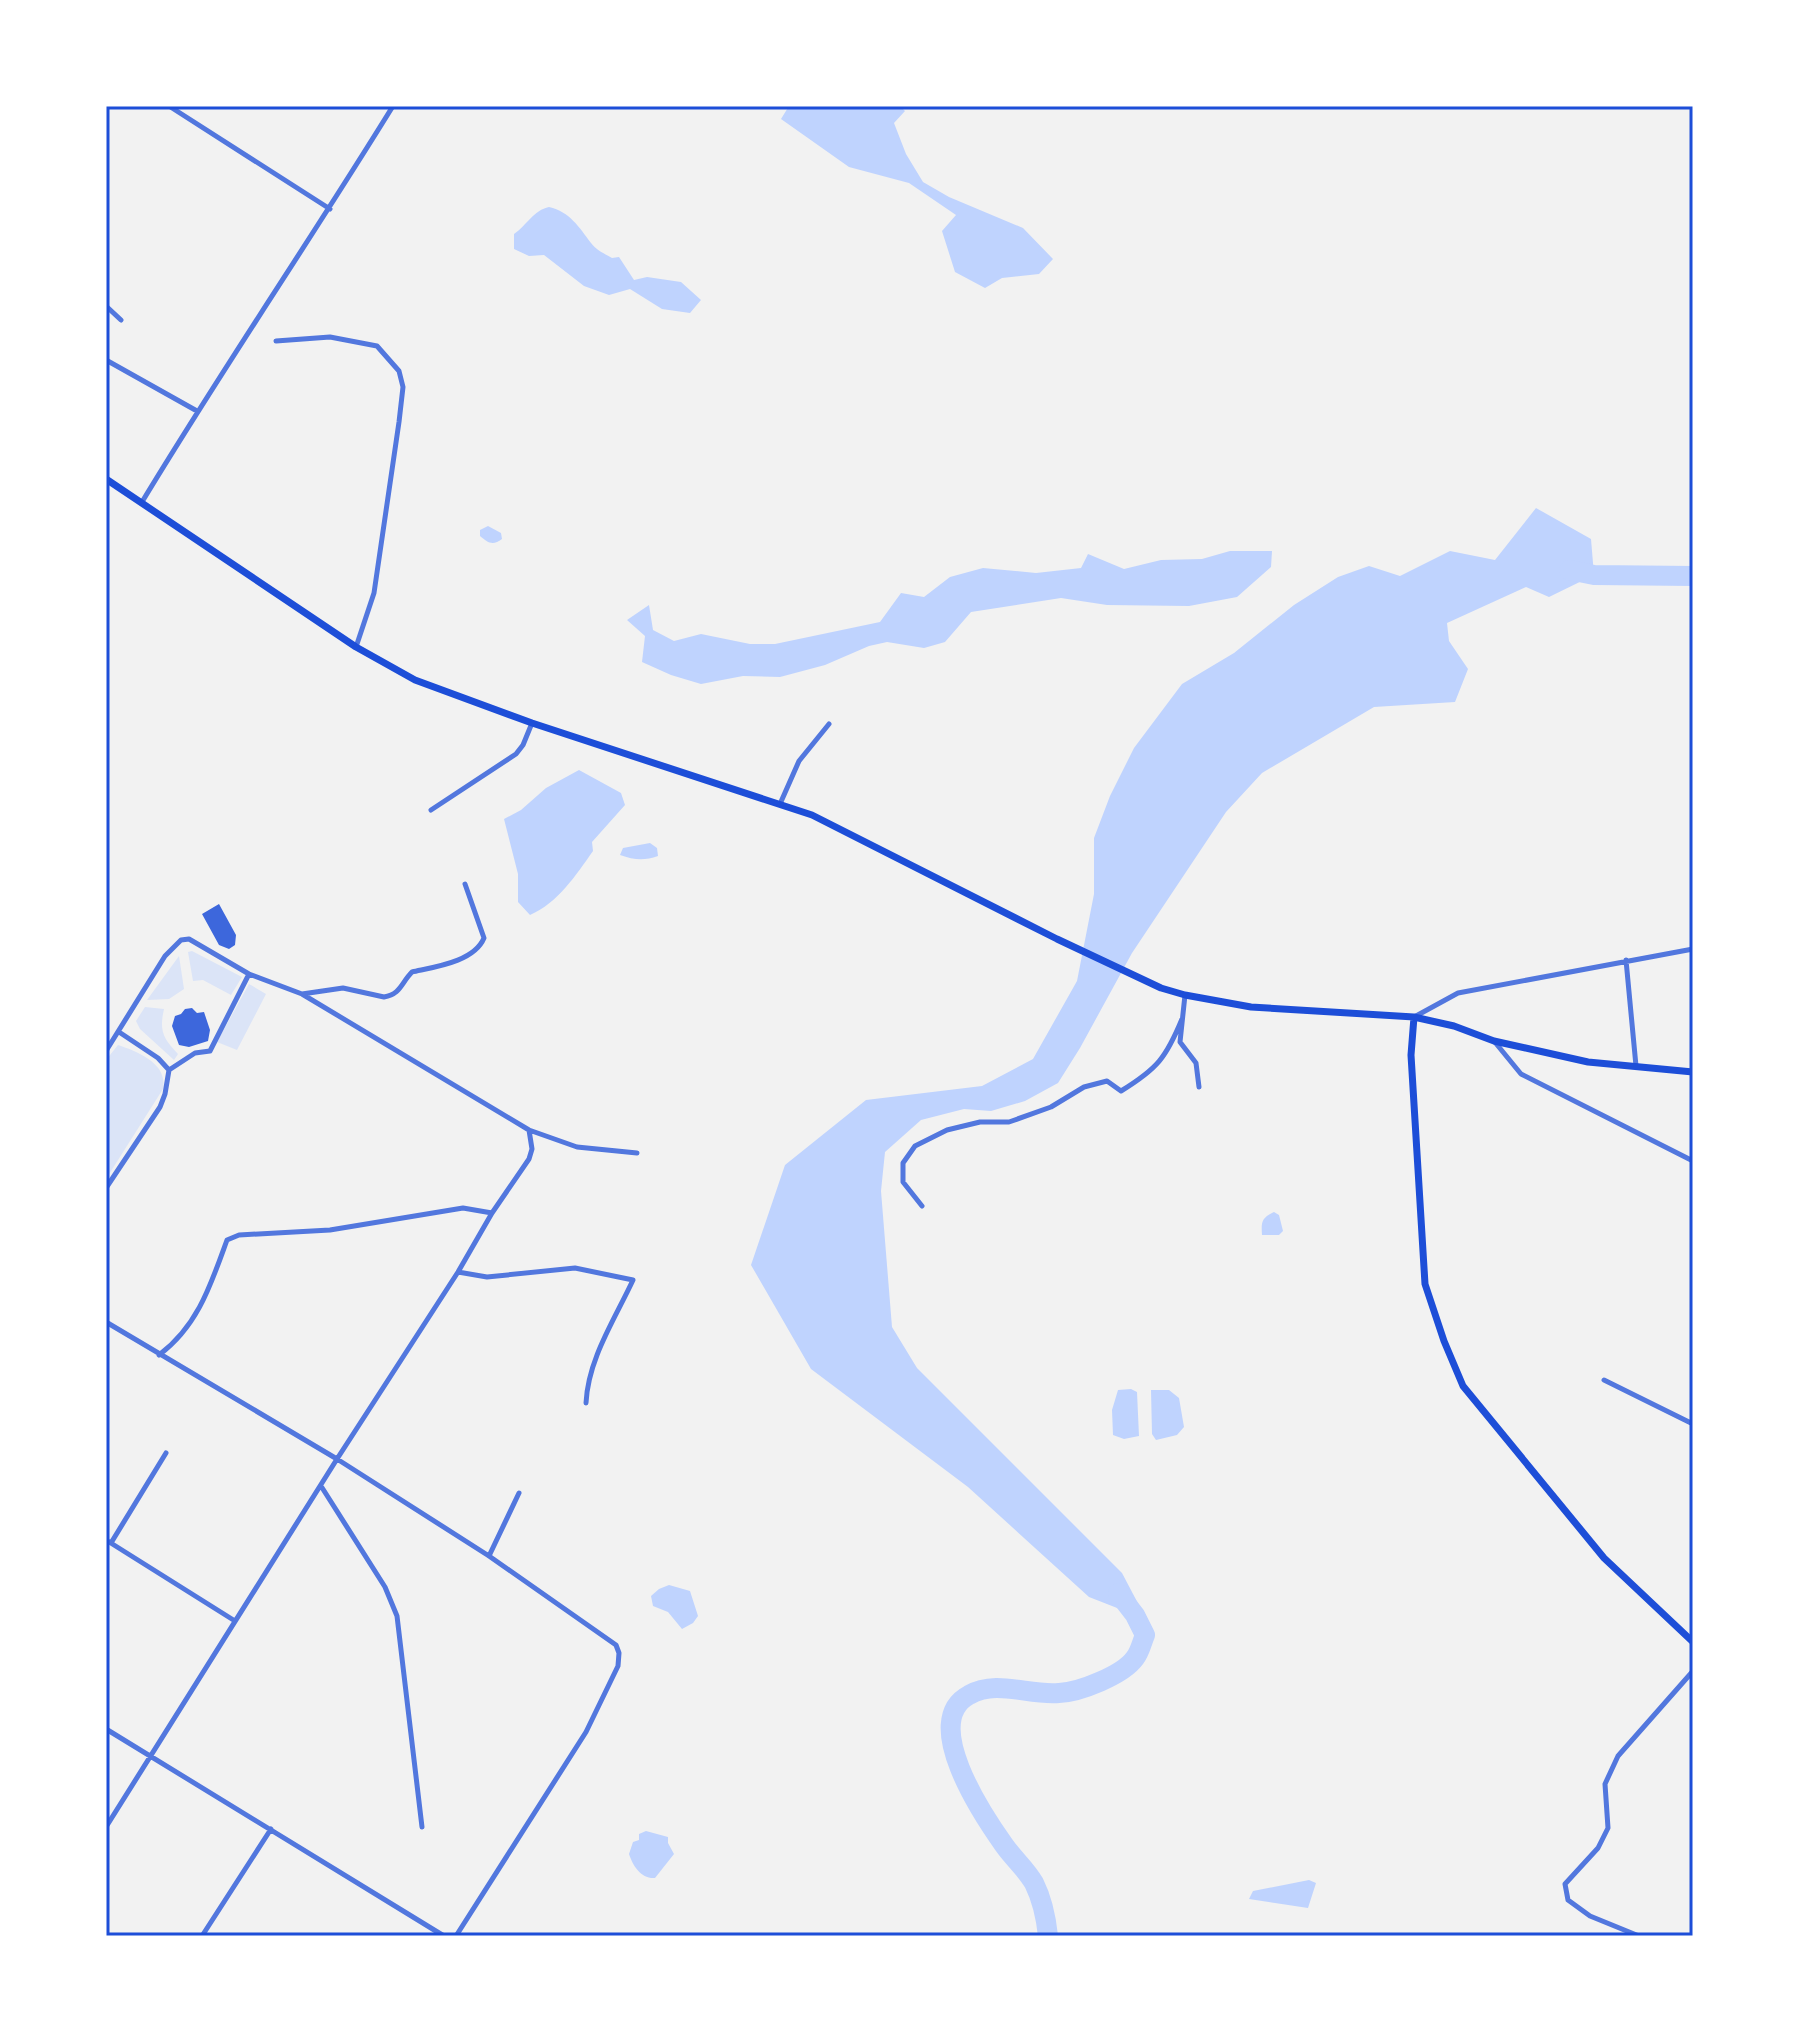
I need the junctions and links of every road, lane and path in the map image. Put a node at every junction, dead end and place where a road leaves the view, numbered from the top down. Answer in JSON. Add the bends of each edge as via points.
{"nodes":[{"id":1,"x":169,"y":106,"type":"edge"},
{"id":2,"x":187,"y":106,"type":"edge"},
{"id":3,"x":393,"y":106,"type":"edge"},
{"id":4,"x":182,"y":115,"type":"junction"},
{"id":5,"x":330,"y":209,"type":"junction"},
{"id":6,"x":106,"y":307,"type":"edge"},
{"id":7,"x":121,"y":320,"type":"dead end"},
{"id":8,"x":276,"y":341,"type":"dead end"},
{"id":9,"x":106,"y":360,"type":"edge"},
{"id":10,"x":197,"y":411,"type":"junction"},
{"id":11,"x":106,"y":479,"type":"edge"},
{"id":12,"x":142,"y":502,"type":"junction"},
{"id":13,"x":356,"y":647,"type":"junction"},
{"id":14,"x":532,"y":723,"type":"junction"},
{"id":15,"x":829,"y":724,"type":"dead end"},
{"id":16,"x":780,"y":804,"type":"junction"},
{"id":17,"x":431,"y":810,"type":"dead end"},
{"id":18,"x":465,"y":884,"type":"dead end"},
{"id":19,"x":1693,"y":949,"type":"edge"},
{"id":20,"x":1626,"y":960,"type":"junction"},
{"id":21,"x":249,"y":974,"type":"junction"},
{"id":22,"x":302,"y":994,"type":"junction"},
{"id":23,"x":1185,"y":995,"type":"junction"},
{"id":24,"x":1414,"y":1017,"type":"junction"},
{"id":25,"x":1182,"y":1019,"type":"junction"},
{"id":26,"x":119,"y":1032,"type":"junction"},
{"id":27,"x":1494,"y":1041,"type":"junction"},
{"id":28,"x":106,"y":1051,"type":"edge"},
{"id":29,"x":1636,"y":1067,"type":"junction"},
{"id":30,"x":169,"y":1070,"type":"junction"},
{"id":31,"x":1693,"y":1072,"type":"edge"},
{"id":32,"x":1199,"y":1087,"type":"dead end"},
{"id":33,"x":529,"y":1130,"type":"junction"},
{"id":34,"x":637,"y":1153,"type":"dead end"},
{"id":35,"x":1693,"y":1161,"type":"edge"},
{"id":36,"x":106,"y":1188,"type":"edge"},
{"id":37,"x":922,"y":1206,"type":"dead end"},
{"id":38,"x":492,"y":1213,"type":"junction"},
{"id":39,"x":458,"y":1272,"type":"junction"},
{"id":40,"x":106,"y":1322,"type":"edge"},
{"id":41,"x":159,"y":1355,"type":"junction"},
{"id":42,"x":1604,"y":1380,"type":"dead end"},
{"id":43,"x":586,"y":1403,"type":"dead end"},
{"id":44,"x":1693,"y":1424,"type":"edge"},
{"id":45,"x":166,"y":1453,"type":"dead end"},
{"id":46,"x":337,"y":1459,"type":"junction"},
{"id":47,"x":321,"y":1486,"type":"junction"},
{"id":48,"x":519,"y":1493,"type":"dead end"},
{"id":49,"x":108,"y":1542,"type":"edge"},
{"id":50,"x":489,"y":1556,"type":"junction"},
{"id":51,"x":235,"y":1621,"type":"junction"},
{"id":52,"x":1693,"y":1642,"type":"edge"},
{"id":53,"x":1693,"y":1671,"type":"edge"},
{"id":54,"x":106,"y":1729,"type":"edge"},
{"id":55,"x":151,"y":1755,"type":"junction"},
{"id":56,"x":106,"y":1827,"type":"edge"},
{"id":57,"x":422,"y":1827,"type":"dead end"},
{"id":58,"x":271,"y":1829,"type":"junction"},
{"id":59,"x":202,"y":1936,"type":"edge"},
{"id":60,"x":444,"y":1936,"type":"edge"},
{"id":61,"x":456,"y":1936,"type":"edge"},
{"id":62,"x":1639,"y":1936,"type":"edge"}],
"edges":[{"from":1,"to":4,"type":"street"},
{"from":2,"to":4,"type":"street"},
{"from":3,"to":5,"type":"street"},
{"from":4,"to":5,"type":"street"},
{"from":5,"to":10,"type":"street"},
{"from":6,"to":7,"type":"street"},
{"from":8,"to":13,"type":"street","via":[[330,337],[377,346],[399,371],[403,387],[374,593]]},
{"from":9,"to":10,"type":"street"},
{"from":10,"to":12,"type":"street"},
{"from":11,"to":12,"type":"main road"},
{"from":12,"to":13,"type":"main road"},
{"from":13,"to":14,"type":"main road","via":[[415,680]]},
{"from":14,"to":16,"type":"main road"},
{"from":14,"to":17,"type":"street","via":[[516,754]]},
{"from":15,"to":16,"type":"street","via":[[799,761]]},
{"from":16,"to":23,"type":"main road"},
{"from":18,"to":22,"type":"street","via":[[484,938],[478,948],[449,964],[412,972],[399,991],[384,997],[343,988]]},
{"from":19,"to":20,"type":"street"},
{"from":20,"to":24,"type":"street","via":[[1458,993]]},
{"from":20,"to":29,"type":"street"},
{"from":21,"to":22,"type":"street"},
{"from":21,"to":26,"type":"street","via":[[189,939],[181,940],[165,956]]},
{"from":21,"to":30,"type":"street","via":[[210,1051],[195,1053]]},
{"from":22,"to":33,"type":"street"},
{"from":23,"to":24,"type":"main road","via":[[1251,1007]]},
{"from":23,"to":25,"type":"street"},
{"from":24,"to":27,"type":"main road"},
{"from":24,"to":52,"type":"main road","via":[[1411,1055],[1425,1284],[1463,1386],[1604,1558]]},
{"from":25,"to":32,"type":"street","via":[[1180,1042],[1196,1063]]},
{"from":25,"to":37,"type":"street","via":[[1168,1053],[1121,1091],[1107,1081],[1084,1087],[1051,1107],[1009,1122],[947,1130],[915,1146],[903,1163],[903,1182]]},
{"from":26,"to":28,"type":"street"},
{"from":26,"to":30,"type":"street"},
{"from":27,"to":29,"type":"main road"},
{"from":27,"to":35,"type":"street","via":[[1521,1074]]},
{"from":29,"to":31,"type":"main road"},
{"from":30,"to":36,"type":"street","via":[[160,1107]]},
{"from":33,"to":34,"type":"street","via":[[577,1147]]},
{"from":33,"to":38,"type":"street","via":[[529,1159]]},
{"from":38,"to":39,"type":"street"},
{"from":38,"to":41,"type":"street","via":[[463,1208],[353,1227],[227,1240],[202,1306]]},
{"from":39,"to":43,"type":"street","via":[[487,1277],[575,1268],[633,1280],[598,1353]]},
{"from":39,"to":46,"type":"street"},
{"from":40,"to":41,"type":"street"},
{"from":41,"to":46,"type":"street"},
{"from":42,"to":44,"type":"street"},
{"from":45,"to":49,"type":"street"},
{"from":46,"to":47,"type":"street"},
{"from":46,"to":50,"type":"street"},
{"from":47,"to":51,"type":"street"},
{"from":47,"to":57,"type":"street","via":[[385,1587],[397,1616]]},
{"from":48,"to":50,"type":"street"},
{"from":49,"to":51,"type":"street"},
{"from":50,"to":61,"type":"street","via":[[609,1638],[619,1653],[618,1666],[586,1732]]},
{"from":51,"to":55,"type":"street"},
{"from":53,"to":62,"type":"street","via":[[1618,1756],[1605,1784],[1608,1828],[1598,1848],[1565,1884],[1568,1900],[1590,1916]]},
{"from":54,"to":55,"type":"street"},
{"from":55,"to":56,"type":"street"},
{"from":55,"to":58,"type":"street"},
{"from":58,"to":59,"type":"street"},
{"from":58,"to":60,"type":"street"}]}
